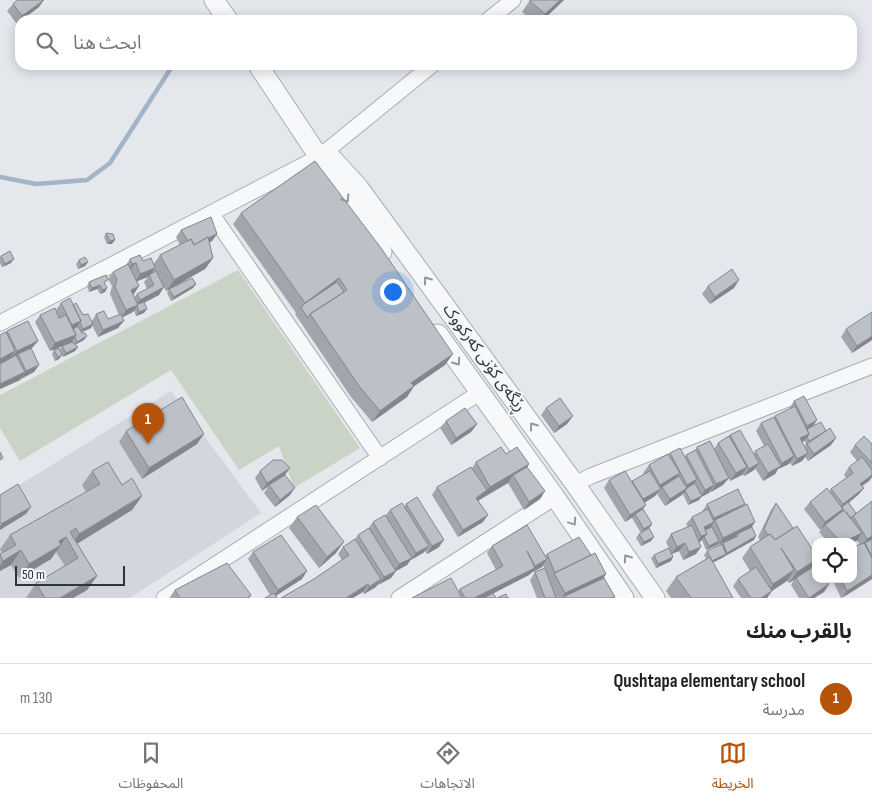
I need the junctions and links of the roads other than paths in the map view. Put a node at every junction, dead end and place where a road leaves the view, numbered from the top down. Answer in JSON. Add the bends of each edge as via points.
{"nodes":[{"id":1,"x":214,"y":0,"type":"edge"},
{"id":2,"x":513,"y":0,"type":"edge"},
{"id":3,"x":224,"y":15,"type":"edge"},
{"id":4,"x":494,"y":15,"type":"edge"},
{"id":5,"x":261,"y":70,"type":"edge"},
{"id":6,"x":426,"y":70,"type":"edge"},
{"id":7,"x":322,"y":154,"type":"junction"},
{"id":8,"x":212,"y":212,"type":"junction"},
{"id":9,"x":390,"y":264,"type":"edge"},
{"id":10,"x":429,"y":320,"type":"edge"},
{"id":11,"x":0,"y":322,"type":"edge"},
{"id":12,"x":872,"y":366,"type":"edge"},
{"id":13,"x":479,"y":393,"type":"junction"},
{"id":14,"x":380,"y":458,"type":"junction"},
{"id":15,"x":576,"y":484,"type":"junction"},
{"id":16,"x":555,"y":497,"type":"junction"},
{"id":17,"x":164,"y":598,"type":"edge"},
{"id":18,"x":399,"y":598,"type":"edge"},
{"id":19,"x":624,"y":598,"type":"edge"},
{"id":20,"x":655,"y":598,"type":"edge"}],
"edges":[{"from":1,"to":3,"type":"street"},
{"from":2,"to":4,"type":"street"},
{"from":5,"to":7,"type":"street","name":"ڕێگەی کۆنی کەرکووک"},
{"from":6,"to":7,"type":"street"},
{"from":7,"to":8,"type":"street"},
{"from":7,"to":9,"type":"street","name":"ڕێگەی کۆنی کەرکووک","one_way":true},
{"from":15,"to":7,"type":"street","name":"ڕێگەی کۆنی کەرکووک","one_way":true,"via":[[359,188]]},
{"from":8,"to":11,"type":"street"},
{"from":8,"to":14,"type":"street"},
{"from":10,"to":13,"type":"street","name":"ڕێگەی کۆنی کەرکووک","one_way":true},
{"from":12,"to":15,"type":"street"},
{"from":13,"to":14,"type":"street"},
{"from":13,"to":16,"type":"street","name":"ڕێگەی کۆنی کەرکووک"},
{"from":14,"to":17,"type":"street"},
{"from":20,"to":15,"type":"street","name":"ڕێگەی کۆنی کەرکووک","one_way":true},
{"from":16,"to":18,"type":"street"},
{"from":16,"to":19,"type":"street","name":"ڕێگەی کۆنی کەرکووک","one_way":true}]}
